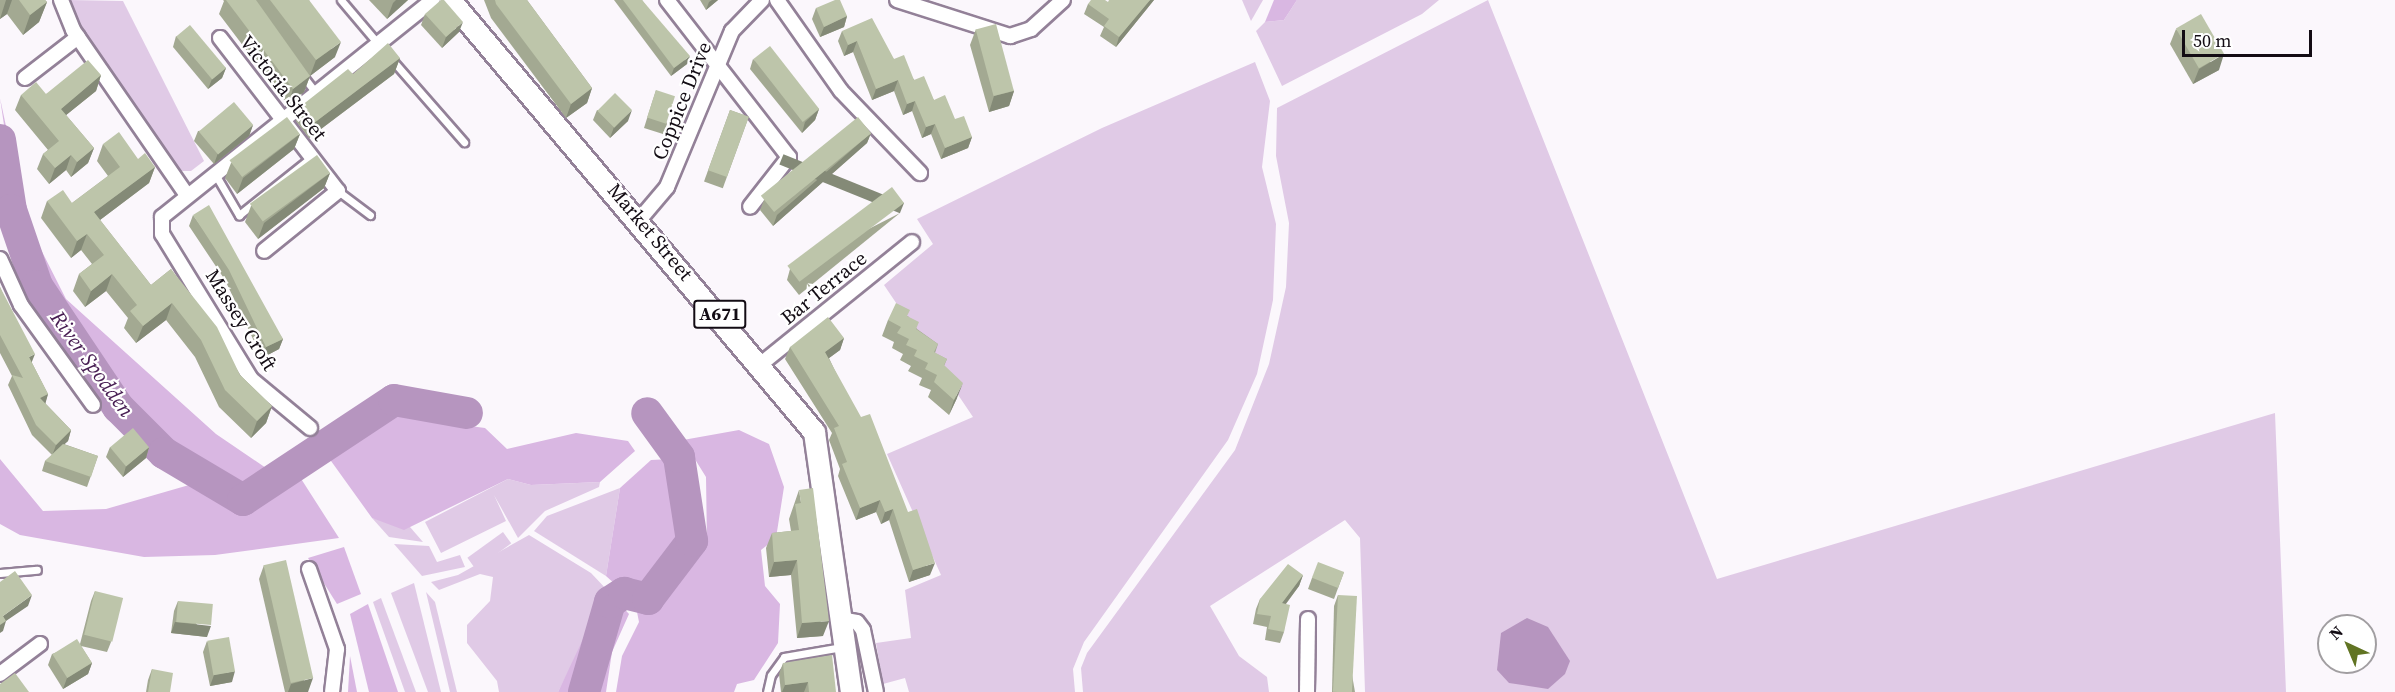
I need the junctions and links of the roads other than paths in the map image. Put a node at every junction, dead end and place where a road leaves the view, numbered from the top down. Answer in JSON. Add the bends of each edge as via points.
{"nodes":[{"id":1,"x":61,"y":0,"type":"edge"},
{"id":2,"x":340,"y":0,"type":"edge"},
{"id":3,"x":434,"y":0,"type":"edge"},
{"id":4,"x":450,"y":0,"type":"edge"},
{"id":5,"x":667,"y":0,"type":"edge"},
{"id":6,"x":762,"y":0,"type":"edge"},
{"id":7,"x":777,"y":0,"type":"edge"},
{"id":8,"x":897,"y":0,"type":"edge"},
{"id":9,"x":1063,"y":0,"type":"edge"},
{"id":10,"x":78,"y":37,"type":"junction"},
{"id":11,"x":220,"y":38,"type":"dead end"},
{"id":12,"x":378,"y":44,"type":"junction"},
{"id":13,"x":720,"y":64,"type":"junction"},
{"id":14,"x":296,"y":66,"type":"edge"},
{"id":15,"x":25,"y":78,"type":"dead end"},
{"id":16,"x":317,"y":94,"type":"junction"},
{"id":17,"x":283,"y":121,"type":"junction"},
{"id":18,"x":464,"y":142,"type":"dead end"},
{"id":19,"x":312,"y":157,"type":"junction"},
{"id":20,"x":920,"y":173,"type":"dead end"},
{"id":21,"x":215,"y":174,"type":"junction"},
{"id":22,"x":338,"y":190,"type":"junction"},
{"id":23,"x":187,"y":195,"type":"junction"},
{"id":24,"x":750,"y":207,"type":"dead end"},
{"id":25,"x":370,"y":215,"type":"dead end"},
{"id":26,"x":640,"y":219,"type":"junction"},
{"id":27,"x":912,"y":242,"type":"dead end"},
{"id":28,"x":264,"y":251,"type":"dead end"},
{"id":29,"x":0,"y":259,"type":"edge"},
{"id":30,"x":761,"y":364,"type":"junction"},
{"id":31,"x":93,"y":405,"type":"dead end"},
{"id":32,"x":310,"y":428,"type":"dead end"},
{"id":33,"x":309,"y":569,"type":"dead end"},
{"id":34,"x":37,"y":570,"type":"dead end"},
{"id":35,"x":0,"y":573,"type":"edge"},
{"id":36,"x":840,"y":619,"type":"junction"},
{"id":37,"x":1308,"y":619,"type":"dead end"},
{"id":38,"x":40,"y":644,"type":"dead end"},
{"id":39,"x":845,"y":647,"type":"junction"},
{"id":40,"x":0,"y":674,"type":"edge"},
{"id":41,"x":332,"y":692,"type":"edge"},
{"id":42,"x":767,"y":692,"type":"edge"},
{"id":43,"x":851,"y":692,"type":"edge"},
{"id":44,"x":876,"y":692,"type":"edge"},
{"id":45,"x":1306,"y":692,"type":"edge"}],
"edges":[{"from":1,"to":10,"type":"street"},
{"from":2,"to":12,"type":"lane"},
{"from":3,"to":12,"type":"street"},
{"from":4,"to":26,"type":"main road","name":"Market Street","number":"A671"},
{"from":5,"to":13,"type":"street"},
{"from":6,"to":13,"type":"street","name":"Coppice Drive","via":[[732,31]]},
{"from":7,"to":20,"type":"street","via":[[841,91]]},
{"from":8,"to":9,"type":"street","via":[[1010,36],[1031,29]]},
{"from":10,"to":15,"type":"street"},
{"from":10,"to":23,"type":"street"},
{"from":11,"to":17,"type":"street","name":"Victoria Street"},
{"from":12,"to":16,"type":"street"},
{"from":12,"to":18,"type":"lane"},
{"from":13,"to":24,"type":"street","via":[[789,157]]},
{"from":13,"to":26,"type":"street","name":"Coppice Drive","via":[[667,187]]},
{"from":14,"to":16,"type":"lane"},
{"from":16,"to":17,"type":"street"},
{"from":17,"to":19,"type":"street","name":"Victoria Street"},
{"from":17,"to":21,"type":"street"},
{"from":19,"to":21,"type":"lane","via":[[239,215]]},
{"from":19,"to":22,"type":"street","name":"Victoria Street"},
{"from":21,"to":23,"type":"street"},
{"from":22,"to":25,"type":"lane"},
{"from":22,"to":28,"type":"street"},
{"from":23,"to":32,"type":"street","name":"Massey Croft","via":[[162,217],[162,234],[251,380]]},
{"from":26,"to":30,"type":"main road","name":"Market Street","number":"A671"},
{"from":27,"to":30,"type":"street","name":"Bar Terrace"},
{"from":29,"to":31,"type":"street","via":[[21,305]]},
{"from":30,"to":36,"type":"main road","name":"Market Street","number":"A671","via":[[814,432]]},
{"from":33,"to":41,"type":"street","via":[[337,649]]},
{"from":34,"to":35,"type":"lane"},
{"from":36,"to":39,"type":"main road","name":"Market Street","number":"A671"},
{"from":36,"to":44,"type":"street","via":[[857,622],[863,630]]},
{"from":37,"to":45,"type":"street"},
{"from":38,"to":40,"type":"street"},
{"from":39,"to":42,"type":"lane","via":[[783,657],[771,675]]},
{"from":39,"to":43,"type":"main road","name":"Market Street","number":"A671"}]}
